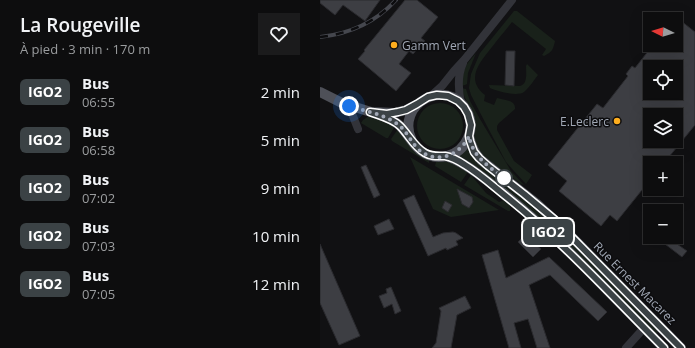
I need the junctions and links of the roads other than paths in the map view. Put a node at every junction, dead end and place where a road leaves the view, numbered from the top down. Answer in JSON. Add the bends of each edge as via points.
{"nodes":[{"id":1,"x":512,"y":0,"type":"edge"},
{"id":2,"x":465,"y":59,"type":"junction"},
{"id":3,"x":320,"y":92,"type":"edge"},
{"id":4,"x":431,"y":96,"type":"junction"},
{"id":5,"x":460,"y":103,"type":"junction"},
{"id":6,"x":417,"y":104,"type":"junction"},
{"id":7,"x":349,"y":106,"type":"junction"},
{"id":8,"x":370,"y":112,"type":"junction"},
{"id":9,"x":358,"y":129,"type":"dead end"},
{"id":10,"x":469,"y":136,"type":"junction"},
{"id":11,"x":412,"y":141,"type":"junction"},
{"id":12,"x":446,"y":156,"type":"junction"},
{"id":13,"x":644,"y":328,"type":"junction"},
{"id":14,"x":626,"y":348,"type":"edge"},
{"id":15,"x":664,"y":348,"type":"edge"},
{"id":16,"x":681,"y":348,"type":"edge"}],
"edges":[{"from":1,"to":2,"type":"street"},
{"from":2,"to":4,"type":"street"},
{"from":2,"to":5,"type":"street","via":[[459,75]]},
{"from":3,"to":7,"type":"main road","name":"Rue Ernest Macarez"},
{"from":4,"to":5,"type":"main road","via":[[446,95]]},
{"from":4,"to":6,"type":"main road","name":"Rue Ernest Macarez"},
{"from":5,"to":10,"type":"main road","name":"Rue Ernest Macarez","via":[[470,119]]},
{"from":6,"to":8,"type":"main road","name":"Rue Ernest Macarez","via":[[394,113]]},
{"from":6,"to":11,"type":"main road","via":[[409,121]]},
{"from":7,"to":8,"type":"main road","name":"Rue Ernest Macarez"},
{"from":7,"to":9,"type":"street"},
{"from":8,"to":11,"type":"main road","name":"Rue Ernest Macarez","via":[[397,123]]},
{"from":10,"to":12,"type":"main road","via":[[459,150]]},
{"from":10,"to":16,"type":"main road","name":"Rue Ernest Macarez","via":[[474,152],[481,160],[554,219]]},
{"from":11,"to":12,"type":"main road","name":"Rue Ernest Macarez","via":[[428,155]]},
{"from":12,"to":13,"type":"main road","name":"Rue Ernest Macarez","via":[[473,170],[528,214]]},
{"from":13,"to":14,"type":"street"},
{"from":13,"to":15,"type":"main road","name":"Rue Ernest Macarez"}]}
